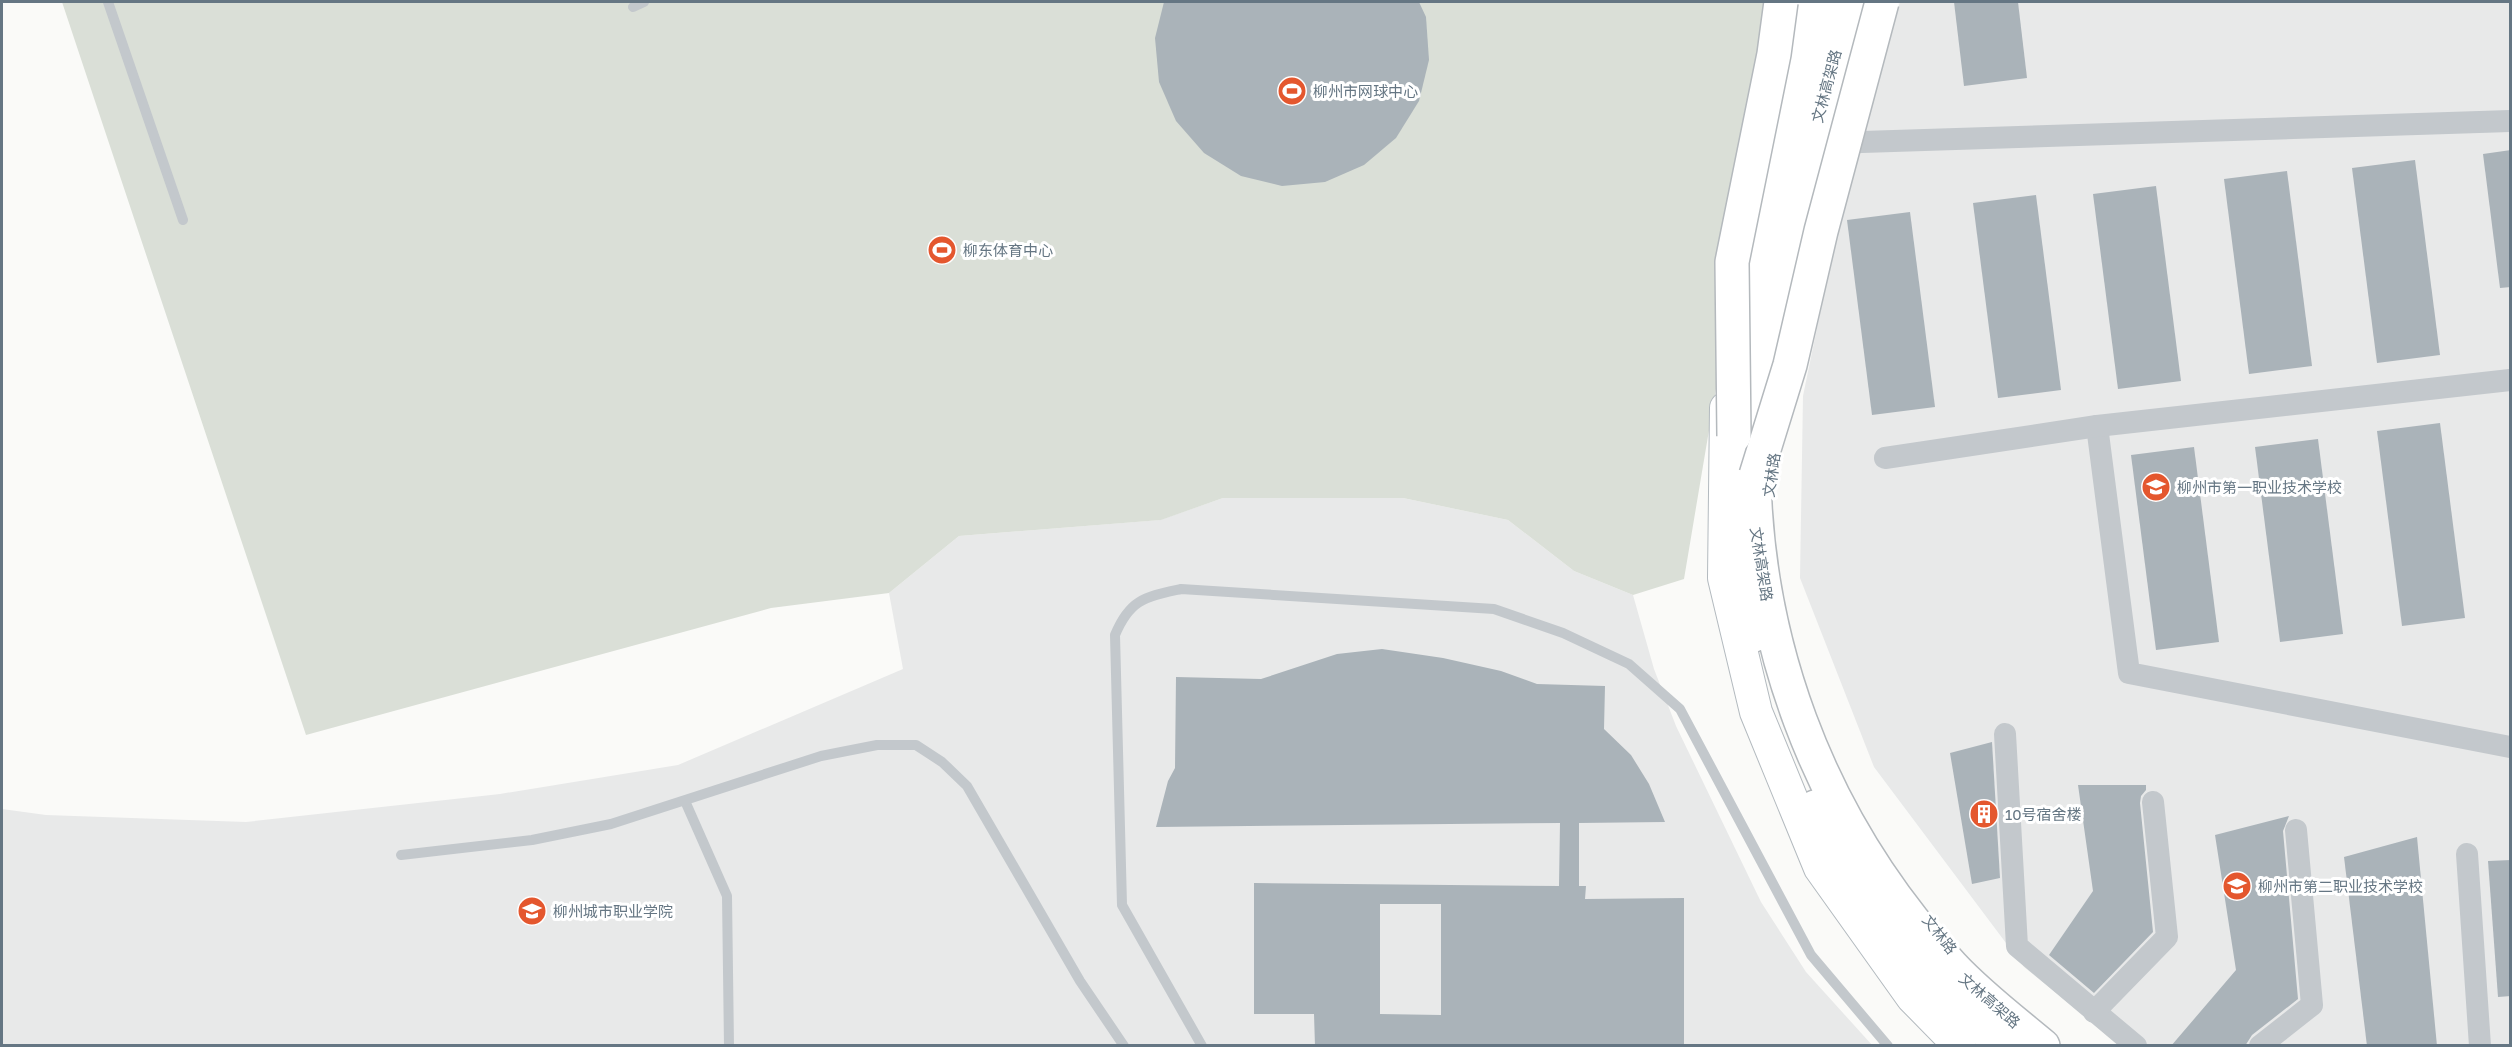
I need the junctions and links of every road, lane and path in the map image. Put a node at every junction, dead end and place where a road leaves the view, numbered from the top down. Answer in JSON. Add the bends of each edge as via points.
{"nodes":[{"id":1,"x":108,"y":2,"type":"edge"},
{"id":2,"x":644,"y":2,"type":"edge"},
{"id":3,"x":1781,"y":2,"type":"edge"},
{"id":4,"x":1804,"y":2,"type":"edge"},
{"id":5,"x":1824,"y":2,"type":"edge"},
{"id":6,"x":1850,"y":2,"type":"edge"},
{"id":7,"x":1863,"y":2,"type":"edge"},
{"id":8,"x":1882,"y":2,"type":"edge"},
{"id":9,"x":633,"y":7,"type":"dead end"},
{"id":10,"x":2511,"y":121,"type":"edge"},
{"id":11,"x":1830,"y":143,"type":"junction"},
{"id":12,"x":183,"y":220,"type":"dead end"},
{"id":13,"x":2511,"y":380,"type":"edge"},
{"id":14,"x":2097,"y":426,"type":"junction"},
{"id":15,"x":1734,"y":436,"type":"junction"},
{"id":16,"x":1885,"y":458,"type":"dead end"},
{"id":17,"x":1756,"y":475,"type":"junction"},
{"id":18,"x":2005,"y":734,"type":"dead end"},
{"id":19,"x":2511,"y":747,"type":"edge"},
{"id":20,"x":685,"y":801,"type":"junction"},
{"id":21,"x":2153,"y":802,"type":"dead end"},
{"id":22,"x":2296,"y":830,"type":"dead end"},
{"id":23,"x":2467,"y":854,"type":"dead end"},
{"id":24,"x":401,"y":855,"type":"dead end"},
{"id":25,"x":2094,"y":1012,"type":"junction"},
{"id":26,"x":729,"y":1046,"type":"edge"},
{"id":27,"x":1124,"y":1046,"type":"edge"},
{"id":28,"x":1202,"y":1046,"type":"edge"},
{"id":29,"x":1888,"y":1046,"type":"edge"},
{"id":30,"x":1960,"y":1046,"type":"edge"},
{"id":31,"x":2003,"y":1046,"type":"edge"},
{"id":32,"x":2043,"y":1046,"type":"edge"},
{"id":33,"x":2052,"y":1046,"type":"edge"},
{"id":34,"x":2136,"y":1046,"type":"edge"},
{"id":35,"x":2260,"y":1046,"type":"edge"},
{"id":36,"x":2480,"y":1046,"type":"edge"}],
"edges":[{"from":1,"to":12,"type":"lane"},
{"from":2,"to":9,"type":"lane"},
{"from":3,"to":15,"type":"highway","bridge":true,"via":[[1732,262]]},
{"from":4,"to":30,"type":"main road","via":[[1732,297],[1725,424],[1724,578],[1756,712],[1820,868],[1912,997]]},
{"from":5,"to":15,"type":"highway","name":"文林高架路","bridge":true,"via":[[1753,268],[1740,334]]},
{"from":6,"to":17,"type":"highway","name":"文林高架路","via":[[1785,238],[1754,433]]},
{"from":7,"to":11,"type":"main road","name":"文林路"},
{"from":8,"to":17,"type":"highway","bridge":true,"via":[[1821,231],[1790,366]]},
{"from":10,"to":11,"type":"street"},
{"from":11,"to":33,"type":"main road","name":"文林路","via":[[1801,255],[1763,535],[1791,678],[1863,835],[1984,990]]},
{"from":13,"to":14,"type":"street"},
{"from":14,"to":16,"type":"street"},
{"from":14,"to":19,"type":"street","via":[[2129,673]]},
{"from":15,"to":31,"type":"highway","name":"文林高架路","via":[[1733,516],[1740,583],[1796,772],[1854,881],[1897,940],[1950,999]]},
{"from":17,"to":32,"type":"highway","name":"文林高架路","via":[[1755,535],[1775,642],[1798,722],[1820,773],[1879,875],[1920,927],[1991,1004]]},
{"from":18,"to":25,"type":"street","via":[[2017,946]]},
{"from":20,"to":24,"type":"lane","via":[[611,824],[532,840]]},
{"from":20,"to":26,"type":"lane","via":[[727,896]]},
{"from":20,"to":27,"type":"lane","via":[[821,756],[877,745],[916,746],[942,762],[967,786],[1080,981]]},
{"from":21,"to":25,"type":"street","via":[[2167,938]]},
{"from":22,"to":35,"type":"street","via":[[2312,1005]]},
{"from":23,"to":36,"type":"street"},
{"from":25,"to":34,"type":"street"},
{"from":28,"to":29,"type":"lane","via":[[1122,905],[1119,865],[1115,635],[1124,613],[1148,596],[1180,589],[1494,609],[1563,633],[1629,664],[1680,709],[1811,955]]}]}
